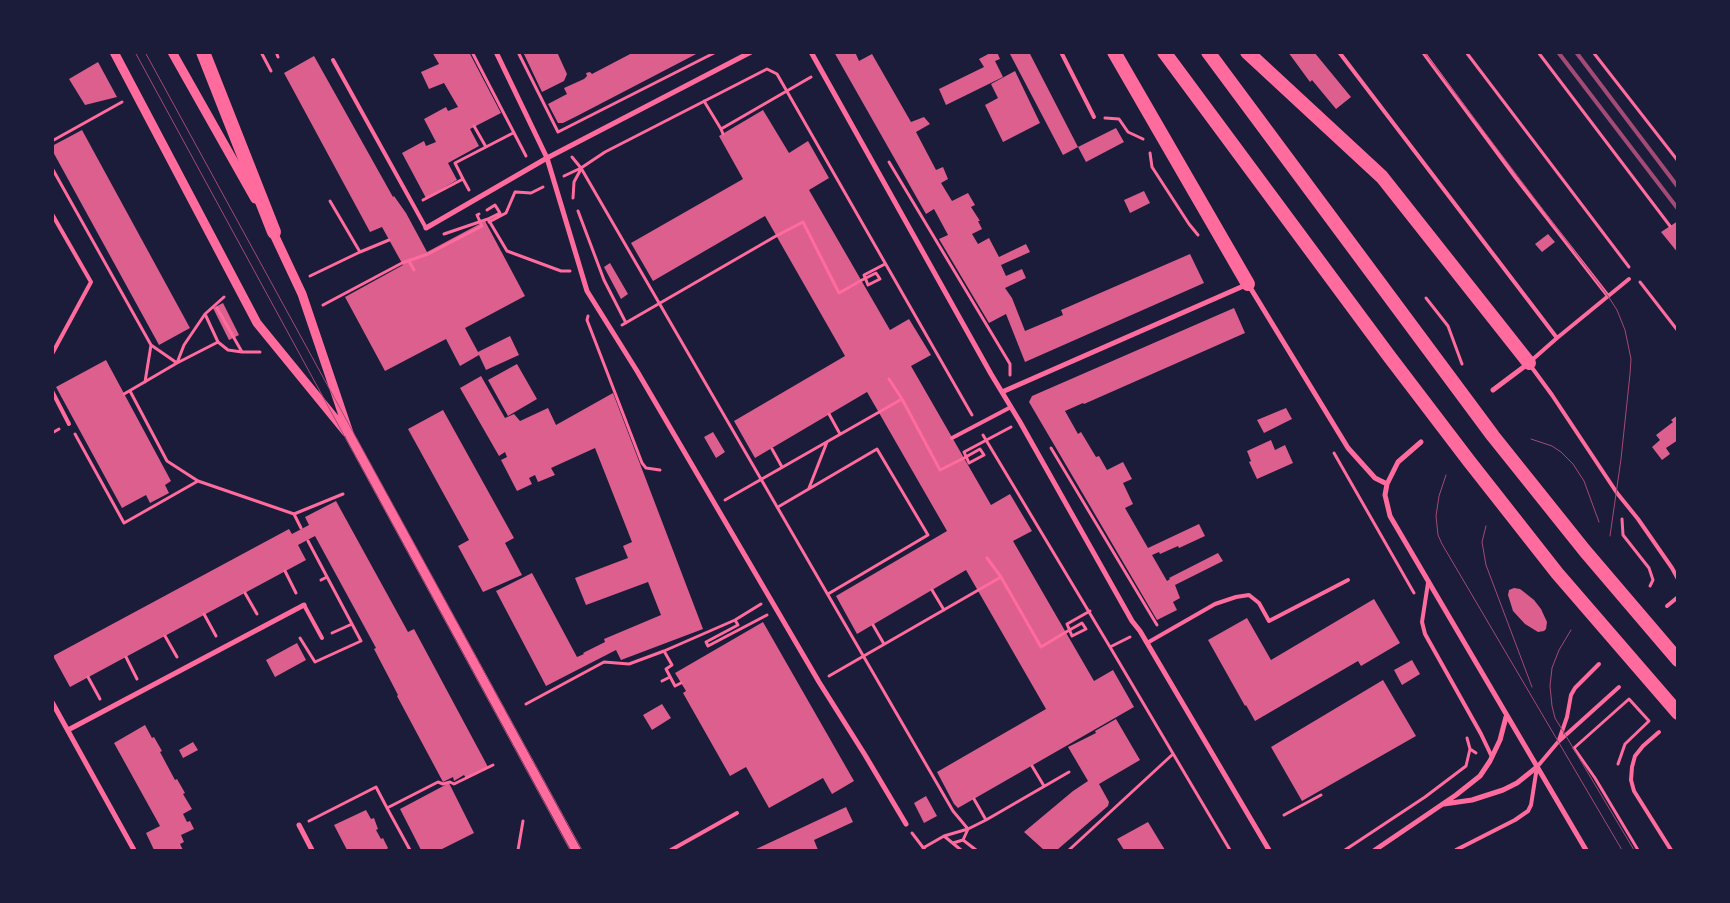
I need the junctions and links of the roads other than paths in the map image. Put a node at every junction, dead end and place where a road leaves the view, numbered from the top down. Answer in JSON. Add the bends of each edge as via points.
{"nodes":[{"id":1,"x":114,"y":52,"type":"edge"},
{"id":2,"x":172,"y":52,"type":"edge"},
{"id":3,"x":204,"y":52,"type":"edge"},
{"id":4,"x":496,"y":52,"type":"edge"},
{"id":5,"x":751,"y":52,"type":"edge"},
{"id":6,"x":811,"y":52,"type":"edge"},
{"id":7,"x":1061,"y":52,"type":"edge"},
{"id":8,"x":1114,"y":52,"type":"edge"},
{"id":9,"x":1164,"y":52,"type":"edge"},
{"id":10,"x":1208,"y":52,"type":"edge"},
{"id":11,"x":1247,"y":52,"type":"edge"},
{"id":12,"x":1339,"y":52,"type":"edge"},
{"id":13,"x":1423,"y":52,"type":"edge"},
{"id":14,"x":333,"y":60,"type":"dead end"},
{"id":15,"x":1094,"y":117,"type":"road end"},
{"id":16,"x":547,"y":158,"type":"junction"},
{"id":17,"x":52,"y":214,"type":"edge"},
{"id":18,"x":426,"y":228,"type":"joint"},
{"id":19,"x":274,"y":232,"type":"junction"},
{"id":20,"x":1629,"y":278,"type":"dead end"},
{"id":21,"x":1248,"y":284,"type":"junction"},
{"id":22,"x":1608,"y":296,"type":"junction"},
{"id":23,"x":1557,"y":338,"type":"junction"},
{"id":24,"x":52,"y":354,"type":"edge"},
{"id":25,"x":1528,"y":363,"type":"junction"},
{"id":26,"x":1493,"y":390,"type":"dead end"},
{"id":27,"x":52,"y":391,"type":"edge"},
{"id":28,"x":1002,"y":392,"type":"junction"},
{"id":29,"x":1011,"y":407,"type":"junction"},
{"id":30,"x":69,"y":424,"type":"road end"},
{"id":31,"x":350,"y":436,"type":"junction"},
{"id":32,"x":952,"y":438,"type":"dead end"},
{"id":33,"x":1421,"y":442,"type":"dead end"},
{"id":34,"x":1387,"y":484,"type":"junction"},
{"id":35,"x":1678,"y":579,"type":"edge"},
{"id":36,"x":1348,"y":580,"type":"dead end"},
{"id":37,"x":1428,"y":583,"type":"junction"},
{"id":38,"x":1678,"y":597,"type":"edge"},
{"id":39,"x":304,"y":605,"type":"joint"},
{"id":40,"x":1668,"y":606,"type":"dead end"},
{"id":41,"x":322,"y":638,"type":"road end"},
{"id":42,"x":1147,"y":643,"type":"junction"},
{"id":43,"x":1678,"y":660,"type":"edge"},
{"id":44,"x":1599,"y":664,"type":"dead end"},
{"id":45,"x":1619,"y":687,"type":"dead end"},
{"id":46,"x":52,"y":702,"type":"edge"},
{"id":47,"x":1678,"y":713,"type":"edge"},
{"id":48,"x":1506,"y":715,"type":"junction"},
{"id":49,"x":68,"y":730,"type":"junction"},
{"id":50,"x":1659,"y":732,"type":"dead end"},
{"id":51,"x":1558,"y":742,"type":"junction"},
{"id":52,"x":1492,"y":757,"type":"junction"},
{"id":53,"x":1537,"y":767,"type":"junction"},
{"id":54,"x":1442,"y":805,"type":"junction"},
{"id":55,"x":737,"y":813,"type":"dead end"},
{"id":56,"x":906,"y":824,"type":"road end"},
{"id":57,"x":299,"y":825,"type":"road end"},
{"id":58,"x":132,"y":850,"type":"edge"},
{"id":59,"x":312,"y":850,"type":"edge"},
{"id":60,"x":576,"y":850,"type":"edge"},
{"id":61,"x":671,"y":850,"type":"edge"},
{"id":62,"x":1269,"y":850,"type":"edge"},
{"id":63,"x":1375,"y":850,"type":"edge"},
{"id":64,"x":1456,"y":850,"type":"edge"},
{"id":65,"x":1586,"y":850,"type":"edge"},
{"id":66,"x":1671,"y":850,"type":"edge"}],
"edges":[{"from":1,"to":31,"type":"street","via":[[257,323]]},
{"from":2,"to":19,"type":"street"},
{"from":3,"to":19,"type":"highway"},
{"from":4,"to":16,"type":"street"},
{"from":5,"to":16,"type":"street"},
{"from":6,"to":28,"type":"street"},
{"from":7,"to":15,"type":"lane"},
{"from":8,"to":21,"type":"highway"},
{"from":9,"to":47,"type":"highway","via":[[1469,461],[1557,573]]},
{"from":10,"to":43,"type":"highway","via":[[1493,436]]},
{"from":11,"to":25,"type":"highway","via":[[1382,178]]},
{"from":12,"to":23,"type":"lane"},
{"from":13,"to":22,"type":"lane"},
{"from":14,"to":18,"type":"lane"},
{"from":16,"to":18,"type":"street"},
{"from":16,"to":56,"type":"street","via":[[590,296]]},
{"from":17,"to":24,"type":"lane","via":[[91,282]]},
{"from":19,"to":31,"type":"street","via":[[302,294]]},
{"from":20,"to":22,"type":"lane"},
{"from":21,"to":28,"type":"street"},
{"from":21,"to":34,"type":"street","via":[[1348,448],[1375,478]]},
{"from":22,"to":23,"type":"lane"},
{"from":23,"to":25,"type":"lane"},
{"from":25,"to":26,"type":"street"},
{"from":25,"to":35,"type":"lane"},
{"from":27,"to":30,"type":"lane"},
{"from":28,"to":29,"type":"street"},
{"from":29,"to":32,"type":"lane"},
{"from":29,"to":42,"type":"street"},
{"from":31,"to":60,"type":"street"},
{"from":33,"to":34,"type":"street","via":[[1398,462]]},
{"from":34,"to":37,"type":"street","via":[[1390,516]]},
{"from":36,"to":42,"type":"lane","via":[[1269,621],[1259,603],[1249,595],[1236,597],[1215,604]]},
{"from":37,"to":48,"type":"street"},
{"from":37,"to":52,"type":"lane","via":[[1422,622],[1425,634]]},
{"from":38,"to":40,"type":"lane"},
{"from":39,"to":41,"type":"lane"},
{"from":39,"to":49,"type":"street"},
{"from":42,"to":62,"type":"street"},
{"from":44,"to":51,"type":"lane","via":[[1571,695]]},
{"from":45,"to":51,"type":"lane"},
{"from":46,"to":49,"type":"street"},
{"from":48,"to":52,"type":"street"},
{"from":48,"to":53,"type":"street"},
{"from":49,"to":58,"type":"street"},
{"from":50,"to":66,"type":"lane","via":[[1635,756],[1631,780],[1634,791]]},
{"from":51,"to":53,"type":"lane"},
{"from":52,"to":54,"type":"street","via":[[1480,776]]},
{"from":53,"to":54,"type":"street","via":[[1504,790]]},
{"from":53,"to":64,"type":"lane","via":[[1528,811]]},
{"from":53,"to":65,"type":"street"},
{"from":54,"to":63,"type":"street"},
{"from":55,"to":61,"type":"lane"},
{"from":57,"to":59,"type":"street"}]}
